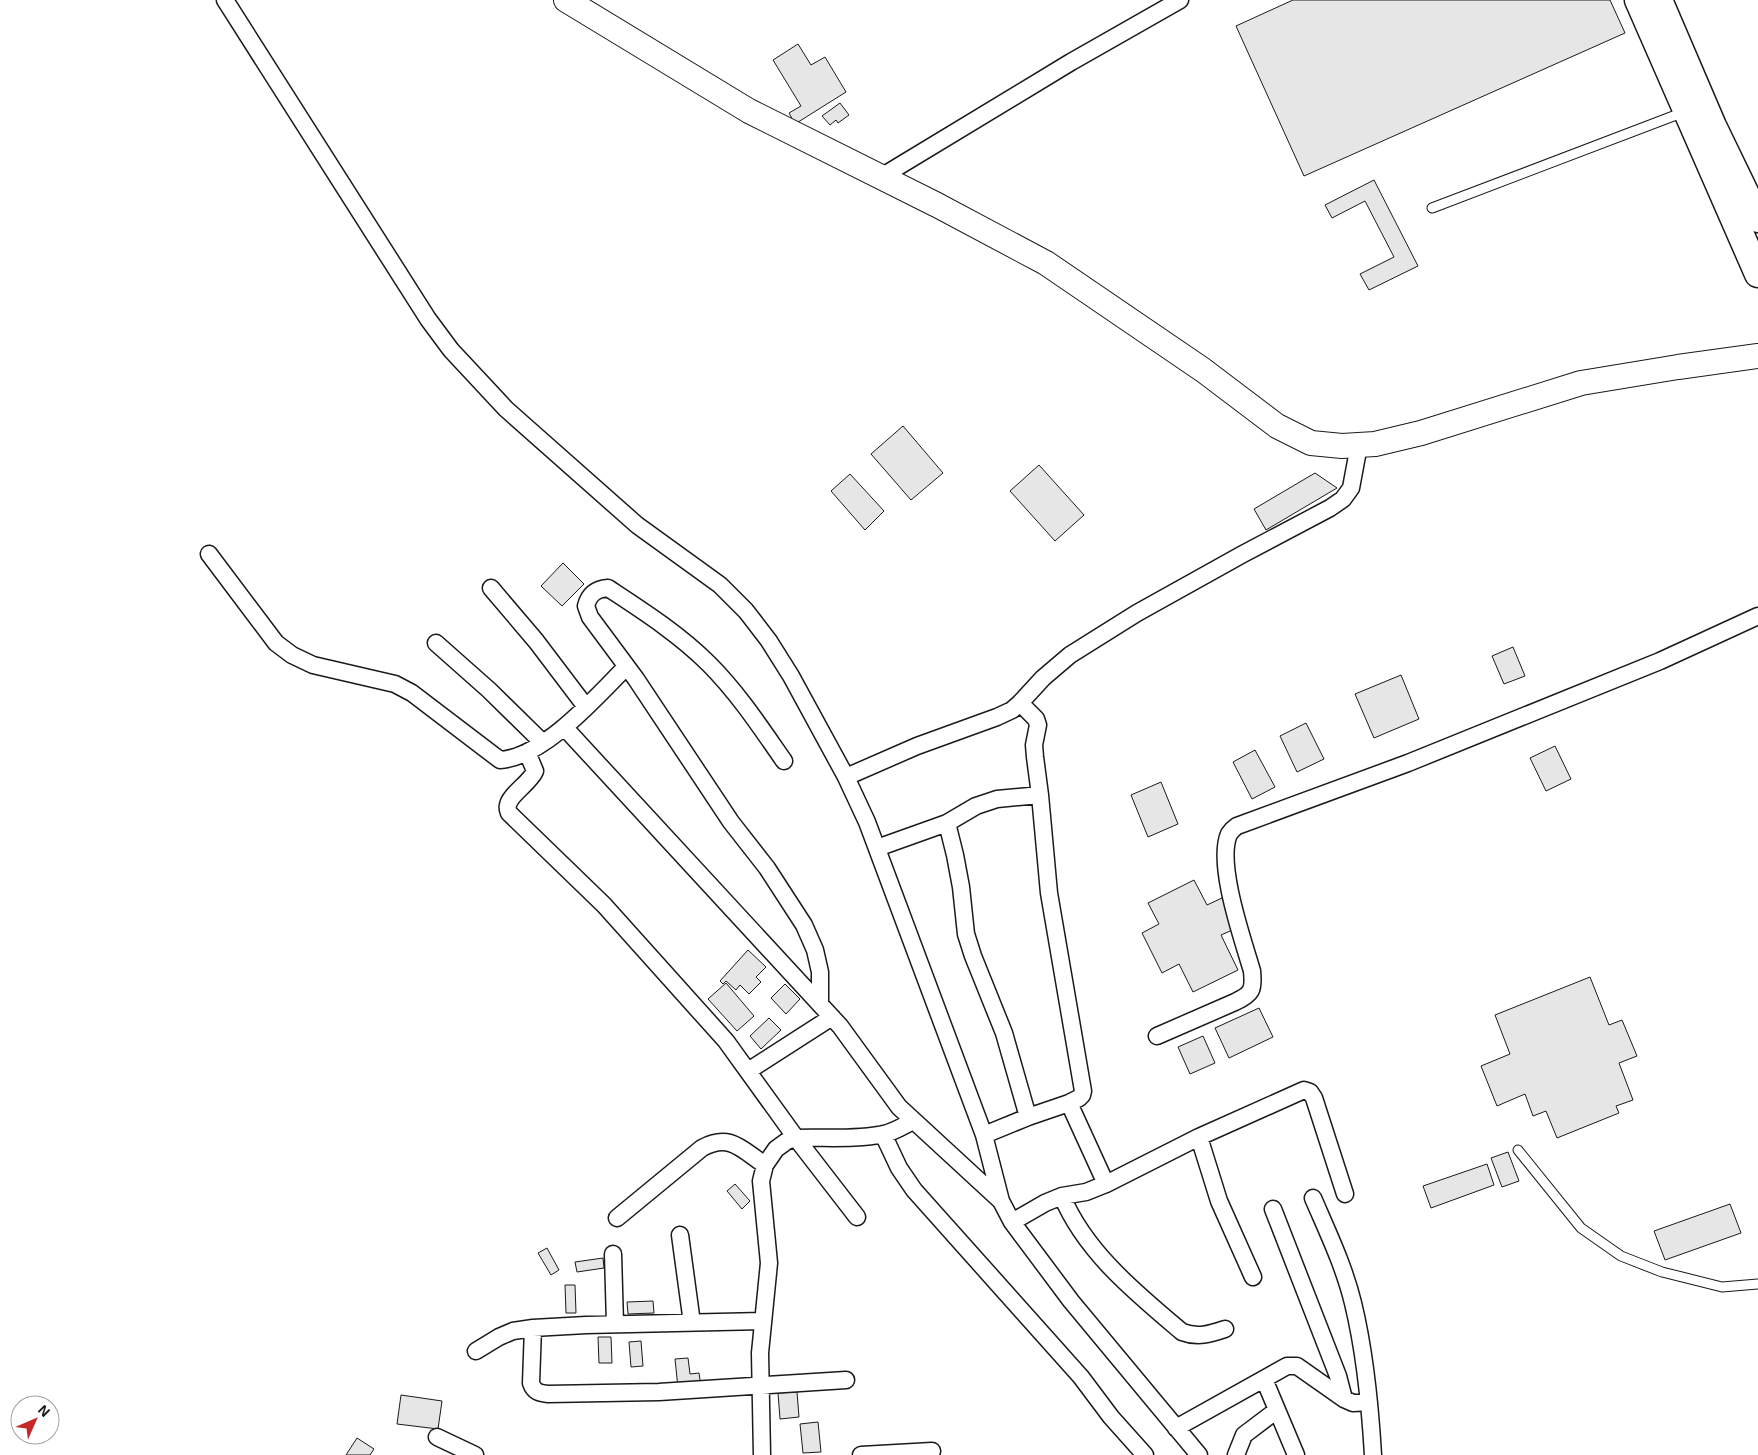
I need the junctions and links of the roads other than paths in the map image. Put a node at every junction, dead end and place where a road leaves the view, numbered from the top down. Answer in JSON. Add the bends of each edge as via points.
{"nodes":[{"id":1,"x":225,"y":0,"type":"edge"},
{"id":2,"x":566,"y":0,"type":"edge"},
{"id":3,"x":1180,"y":0,"type":"edge"},
{"id":4,"x":1638,"y":0,"type":"edge"},
{"id":5,"x":1659,"y":0,"type":"edge"},
{"id":6,"x":1686,"y":111,"type":"junction"},
{"id":7,"x":881,"y":177,"type":"junction"},
{"id":8,"x":1432,"y":208,"type":"dead end"},
{"id":9,"x":1758,"y":219,"type":"edge"},
{"id":10,"x":1758,"y":274,"type":"edge"},
{"id":11,"x":1758,"y":356,"type":"edge"},
{"id":12,"x":1359,"y":445,"type":"junction"},
{"id":13,"x":209,"y":554,"type":"dead end"},
{"id":14,"x":491,"y":588,"type":"dead end"},
{"id":15,"x":1758,"y":616,"type":"edge"},
{"id":16,"x":436,"y":643,"type":"dead end"},
{"id":17,"x":626,"y":667,"type":"junction"},
{"id":18,"x":586,"y":707,"type":"junction"},
{"id":19,"x":1029,"y":711,"type":"junction"},
{"id":20,"x":565,"y":728,"type":"junction"},
{"id":21,"x":542,"y":742,"type":"junction"},
{"id":22,"x":527,"y":752,"type":"junction"},
{"id":23,"x":784,"y":761,"type":"dead end"},
{"id":24,"x":846,"y":777,"type":"junction"},
{"id":25,"x":1040,"y":795,"type":"junction"},
{"id":26,"x":946,"y":823,"type":"junction"},
{"id":27,"x":877,"y":848,"type":"junction"},
{"id":28,"x":820,"y":1004,"type":"junction"},
{"id":29,"x":832,"y":1017,"type":"junction"},
{"id":30,"x":1157,"y":1036,"type":"dead end"},
{"id":31,"x":748,"y":1071,"type":"junction"},
{"id":32,"x":1074,"y":1100,"type":"junction"},
{"id":33,"x":1028,"y":1117,"type":"junction"},
{"id":34,"x":913,"y":1122,"type":"junction"},
{"id":35,"x":883,"y":1134,"type":"junction"},
{"id":36,"x":984,"y":1135,"type":"junction"},
{"id":37,"x":1199,"y":1137,"type":"junction"},
{"id":38,"x":796,"y":1138,"type":"junction"},
{"id":39,"x":1518,"y":1150,"type":"dead end"},
{"id":40,"x":764,"y":1165,"type":"junction"},
{"id":41,"x":1106,"y":1184,"type":"junction"},
{"id":42,"x":1345,"y":1194,"type":"dead end"},
{"id":43,"x":1062,"y":1196,"type":"junction"},
{"id":44,"x":1313,"y":1198,"type":"dead end"},
{"id":45,"x":1001,"y":1201,"type":"junction"},
{"id":46,"x":1273,"y":1209,"type":"dead end"},
{"id":47,"x":857,"y":1216,"type":"dead end"},
{"id":48,"x":617,"y":1218,"type":"dead end"},
{"id":49,"x":1012,"y":1222,"type":"junction"},
{"id":50,"x":680,"y":1235,"type":"dead end"},
{"id":51,"x":612,"y":1254,"type":"dead end"},
{"id":52,"x":1254,"y":1277,"type":"dead end"},
{"id":53,"x":1758,"y":1284,"type":"edge"},
{"id":54,"x":764,"y":1321,"type":"junction"},
{"id":55,"x":692,"y":1323,"type":"junction"},
{"id":56,"x":615,"y":1324,"type":"junction"},
{"id":57,"x":533,"y":1328,"type":"junction"},
{"id":58,"x":1225,"y":1329,"type":"dead end"},
{"id":59,"x":476,"y":1350,"type":"dead end"},
{"id":60,"x":1264,"y":1379,"type":"junction"},
{"id":61,"x":846,"y":1380,"type":"dead end"},
{"id":62,"x":761,"y":1386,"type":"junction"},
{"id":63,"x":1344,"y":1399,"type":"junction"},
{"id":64,"x":1369,"y":1402,"type":"junction"},
{"id":65,"x":1277,"y":1410,"type":"junction"},
{"id":66,"x":1176,"y":1428,"type":"junction"},
{"id":67,"x":436,"y":1437,"type":"dead end"},
{"id":68,"x":932,"y":1452,"type":"dead end"},
{"id":69,"x":475,"y":1455,"type":"edge"},
{"id":70,"x":762,"y":1455,"type":"edge"},
{"id":71,"x":861,"y":1455,"type":"edge"},
{"id":72,"x":1145,"y":1455,"type":"edge"},
{"id":73,"x":1199,"y":1455,"type":"edge"},
{"id":74,"x":1236,"y":1455,"type":"edge"},
{"id":75,"x":1296,"y":1455,"type":"edge"},
{"id":76,"x":1373,"y":1455,"type":"edge"}],
"edges":[{"from":1,"to":24,"type":"street","via":[[428,319],[451,350],[506,409],[637,524],[720,586],[746,611],[791,676]]},
{"from":2,"to":7,"type":"street","via":[[748,111]]},
{"from":3,"to":7,"type":"street"},
{"from":4,"to":6,"type":"main road"},
{"from":5,"to":9,"type":"main road","via":[[1713,126]]},
{"from":6,"to":8,"type":"lane"},
{"from":6,"to":10,"type":"main road"},
{"from":7,"to":12,"type":"street","via":[[1046,263],[1204,370],[1278,426],[1311,442]]},
{"from":11,"to":12,"type":"street","via":[[1580,383],[1421,433]]},
{"from":12,"to":19,"type":"street","via":[[1351,488],[1343,499],[1154,604],[1070,655],[1043,678]]},
{"from":13,"to":22,"type":"street","via":[[276,643],[292,655],[313,664],[395,684],[412,693],[500,760]]},
{"from":14,"to":18,"type":"street"},
{"from":15,"to":30,"type":"street","via":[[1660,661],[1408,763],[1237,826],[1229,833],[1226,847],[1228,878],[1230,896],[1252,971],[1252,989],[1241,999]]},
{"from":16,"to":21,"type":"street"},
{"from":17,"to":18,"type":"street"},
{"from":17,"to":23,"type":"street","via":[[590,617],[586,606],[591,594],[600,588],[608,588],[666,626],[709,664]]},
{"from":17,"to":28,"type":"street","via":[[804,925],[820,972]]},
{"from":18,"to":20,"type":"street"},
{"from":19,"to":24,"type":"street","via":[[1012,710]]},
{"from":19,"to":25,"type":"street","via":[[1039,730],[1034,757]]},
{"from":20,"to":21,"type":"street"},
{"from":20,"to":28,"type":"street"},
{"from":21,"to":22,"type":"street"},
{"from":22,"to":31,"type":"street","via":[[535,771],[511,798],[509,813],[604,906],[726,1041]]},
{"from":24,"to":27,"type":"street"},
{"from":25,"to":26,"type":"street","via":[[997,799],[976,806]]},
{"from":25,"to":32,"type":"street","via":[[1050,893],[1084,1091]]},
{"from":26,"to":27,"type":"street"},
{"from":26,"to":33,"type":"street","via":[[961,887],[966,934],[1004,1033]]},
{"from":27,"to":36,"type":"street"},
{"from":28,"to":29,"type":"street"},
{"from":29,"to":31,"type":"street"},
{"from":29,"to":34,"type":"street"},
{"from":31,"to":38,"type":"street"},
{"from":32,"to":33,"type":"street"},
{"from":32,"to":41,"type":"street"},
{"from":33,"to":36,"type":"street"},
{"from":34,"to":35,"type":"street"},
{"from":34,"to":45,"type":"street"},
{"from":35,"to":38,"type":"street"},
{"from":35,"to":72,"type":"street","via":[[914,1190],[1081,1377]]},
{"from":36,"to":45,"type":"street"},
{"from":37,"to":41,"type":"street"},
{"from":37,"to":42,"type":"street","via":[[1304,1090],[1310,1092]]},
{"from":37,"to":52,"type":"street","via":[[1219,1201]]},
{"from":38,"to":40,"type":"street","via":[[776,1149]]},
{"from":38,"to":47,"type":"street"},
{"from":39,"to":53,"type":"lane","via":[[1581,1228],[1621,1256],[1662,1272],[1722,1287]]},
{"from":40,"to":48,"type":"street","via":[[732,1143],[713,1142]]},
{"from":40,"to":54,"type":"street","via":[[761,1181],[769,1263]]},
{"from":41,"to":43,"type":"street"},
{"from":43,"to":49,"type":"street"},
{"from":43,"to":58,"type":"street","via":[[1086,1239],[1115,1272],[1182,1332],[1206,1336]]},
{"from":44,"to":64,"type":"street","via":[[1339,1259],[1352,1302]]},
{"from":45,"to":49,"type":"street"},
{"from":46,"to":63,"type":"street"},
{"from":49,"to":66,"type":"street","via":[[1071,1301]]},
{"from":50,"to":55,"type":"street"},
{"from":51,"to":56,"type":"street"},
{"from":54,"to":55,"type":"street"},
{"from":54,"to":62,"type":"street","via":[[760,1353]]},
{"from":55,"to":56,"type":"street"},
{"from":56,"to":57,"type":"street"},
{"from":57,"to":59,"type":"street","via":[[513,1331]]},
{"from":57,"to":62,"type":"street","via":[[531,1383],[538,1393],[659,1392]]},
{"from":60,"to":63,"type":"street","via":[[1287,1366],[1296,1366]]},
{"from":60,"to":65,"type":"street"},
{"from":60,"to":66,"type":"street"},
{"from":61,"to":62,"type":"street"},
{"from":62,"to":70,"type":"street"},
{"from":63,"to":64,"type":"street","via":[[1353,1403]]},
{"from":64,"to":76,"type":"street"},
{"from":65,"to":74,"type":"street","via":[[1244,1435]]},
{"from":65,"to":75,"type":"street"},
{"from":66,"to":73,"type":"street"},
{"from":67,"to":69,"type":"street"},
{"from":68,"to":71,"type":"street"}]}
